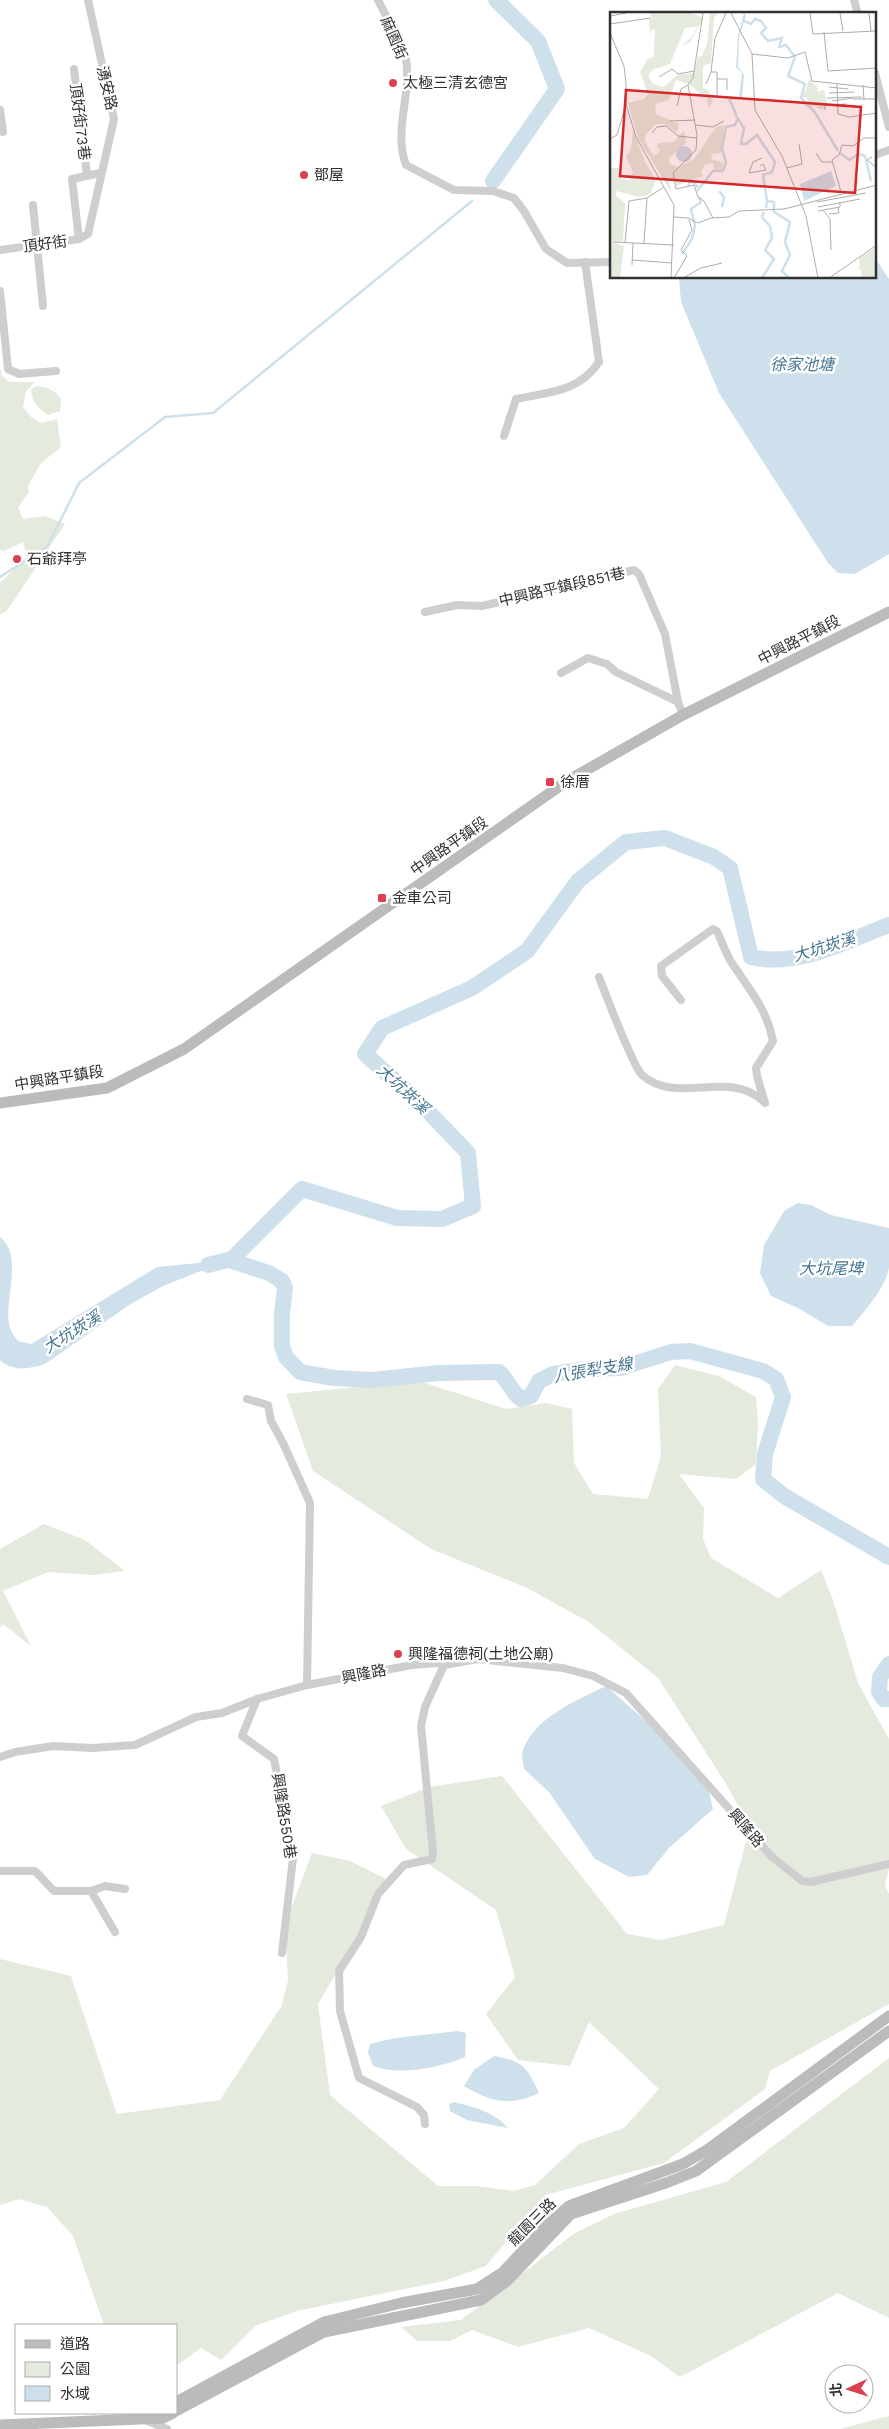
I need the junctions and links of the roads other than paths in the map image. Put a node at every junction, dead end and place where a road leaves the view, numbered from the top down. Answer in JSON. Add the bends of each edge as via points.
{"nodes":[{"id":1,"x":88,"y":0,"type":"edge"},
{"id":2,"x":378,"y":0,"type":"edge"},
{"id":3,"x":74,"y":69,"type":"dead end"},
{"id":4,"x":876,"y":75,"type":"edge"},
{"id":5,"x":885,"y":91,"type":"edge"},
{"id":6,"x":0,"y":110,"type":"edge"},
{"id":7,"x":889,"y":127,"type":"edge"},
{"id":8,"x":2,"y":132,"type":"dead end"},
{"id":9,"x":889,"y":150,"type":"edge"},
{"id":10,"x":876,"y":154,"type":"edge"},
{"id":11,"x":100,"y":173,"type":"junction"},
{"id":12,"x":87,"y":175,"type":"junction"},
{"id":13,"x":33,"y":205,"type":"dead end"},
{"id":14,"x":88,"y":234,"type":"joint"},
{"id":15,"x":79,"y":239,"type":"junction"},
{"id":16,"x":36,"y":246,"type":"junction"},
{"id":17,"x":0,"y":250,"type":"edge"},
{"id":18,"x":585,"y":262,"type":"junction"},
{"id":19,"x":610,"y":262,"type":"edge"},
{"id":20,"x":0,"y":291,"type":"edge"},
{"id":21,"x":43,"y":306,"type":"dead end"},
{"id":22,"x":56,"y":371,"type":"dead end"},
{"id":23,"x":504,"y":436,"type":"dead end"},
{"id":24,"x":425,"y":612,"type":"dead end"},
{"id":25,"x":889,"y":612,"type":"edge"},
{"id":26,"x":561,"y":673,"type":"dead end"},
{"id":27,"x":678,"y":702,"type":"junction"},
{"id":28,"x":684,"y":715,"type":"junction"},
{"id":29,"x":599,"y":978,"type":"dead end"},
{"id":30,"x":681,"y":1000,"type":"dead end"},
{"id":31,"x":0,"y":1103,"type":"edge"},
{"id":32,"x":247,"y":1399,"type":"dead end"},
{"id":33,"x":444,"y":1664,"type":"junction"},
{"id":34,"x":307,"y":1685,"type":"junction"},
{"id":35,"x":257,"y":1699,"type":"junction"},
{"id":36,"x":0,"y":1756,"type":"edge"},
{"id":37,"x":889,"y":1864,"type":"edge"},
{"id":38,"x":0,"y":1872,"type":"edge"},
{"id":39,"x":125,"y":1889,"type":"dead end"},
{"id":40,"x":90,"y":1891,"type":"junction"},
{"id":41,"x":115,"y":1932,"type":"dead end"},
{"id":42,"x":282,"y":1953,"type":"dead end"},
{"id":43,"x":889,"y":2016,"type":"edge"},
{"id":44,"x":889,"y":2031,"type":"edge"},
{"id":45,"x":425,"y":2124,"type":"dead end"},
{"id":46,"x":178,"y":2401,"type":"edge"},
{"id":47,"x":178,"y":2410,"type":"edge"},
{"id":48,"x":149,"y":2414,"type":"edge"},
{"id":49,"x":171,"y":2414,"type":"edge"},
{"id":50,"x":138,"y":2418,"type":"junction"},
{"id":51,"x":0,"y":2425,"type":"edge"},
{"id":52,"x":167,"y":2429,"type":"edge"}],
"edges":[{"from":1,"to":11,"type":"street","name":"湧安路","via":[[114,119]]},
{"from":2,"to":18,"type":"street","name":"麻園街","via":[[406,58],[406,94],[401,120],[406,165],[454,190],[493,191],[514,198],[546,249],[568,263]]},
{"from":3,"to":12,"type":"street","name":"頂好街73巷"},
{"from":4,"to":5,"type":"street"},
{"from":5,"to":7,"type":"street"},
{"from":6,"to":8,"type":"street"},
{"from":9,"to":10,"type":"street"},
{"from":11,"to":12,"type":"street","name":"頂好街73巷"},
{"from":11,"to":14,"type":"street","name":"湧安路"},
{"from":12,"to":15,"type":"street","name":"頂好街73巷","via":[[72,179]]},
{"from":13,"to":16,"type":"street"},
{"from":14,"to":15,"type":"street","name":"頂好街"},
{"from":15,"to":16,"type":"street","name":"頂好街"},
{"from":16,"to":17,"type":"street","name":"頂好街"},
{"from":16,"to":21,"type":"street"},
{"from":18,"to":19,"type":"street"},
{"from":18,"to":23,"type":"street","via":[[599,362],[594,370],[570,388],[516,399]]},
{"from":20,"to":22,"type":"street","via":[[8,369],[19,374]]},
{"from":24,"to":27,"type":"street","name":"中興路平鎮段851巷","via":[[457,606],[482,606],[634,570],[639,574],[665,634]]},
{"from":25,"to":28,"type":"street","name":"中興路平鎮段"},
{"from":26,"to":27,"type":"street","via":[[588,658],[607,664],[616,672]]},
{"from":27,"to":28,"type":"street","name":"中興路平鎮段851巷"},
{"from":28,"to":31,"type":"street","name":"中興路平鎮段","via":[[567,781],[184,1049],[107,1088]]},
{"from":29,"to":30,"type":"street","via":[[641,1074],[664,1088],[740,1087],[756,1094],[765,1103],[756,1068],[773,1041],[771,1027],[756,997],[729,958],[717,931],[712,929],[661,966],[662,976]]},
{"from":32,"to":34,"type":"street","via":[[268,1405],[271,1421],[310,1504]]},
{"from":33,"to":34,"type":"street","name":"興隆路","via":[[412,1665]]},
{"from":33,"to":37,"type":"street","name":"興隆路","via":[[478,1659],[563,1668],[593,1676],[626,1693],[772,1857],[802,1880],[811,1882]]},
{"from":33,"to":45,"type":"street","via":[[425,1708],[421,1726],[432,1858],[404,1865],[378,1894],[361,1937],[339,1970],[338,1993],[359,2078],[417,2107],[424,2116]]},
{"from":34,"to":35,"type":"street","name":"興隆路"},
{"from":35,"to":36,"type":"street","name":"興隆路","via":[[222,1714],[196,1717],[135,1745],[53,1746]]},
{"from":35,"to":42,"type":"street","name":"興隆路550巷","via":[[242,1736],[274,1759],[293,1858]]},
{"from":38,"to":40,"type":"street","via":[[35,1871],[54,1892]]},
{"from":39,"to":40,"type":"street","via":[[105,1886]]},
{"from":40,"to":41,"type":"street"},
{"from":43,"to":46,"type":"street","name":"龍園三路","via":[[707,2150],[683,2164],[569,2206],[502,2273],[478,2290],[324,2322]]},
{"from":44,"to":47,"type":"street","name":"龍園三路","via":[[696,2171],[571,2214],[507,2281],[481,2300],[324,2332]]},
{"from":48,"to":50,"type":"street"},
{"from":49,"to":50,"type":"street","name":"龍園三路","via":[[162,2418]]},
{"from":50,"to":51,"type":"street"},
{"from":50,"to":52,"type":"street"}]}
